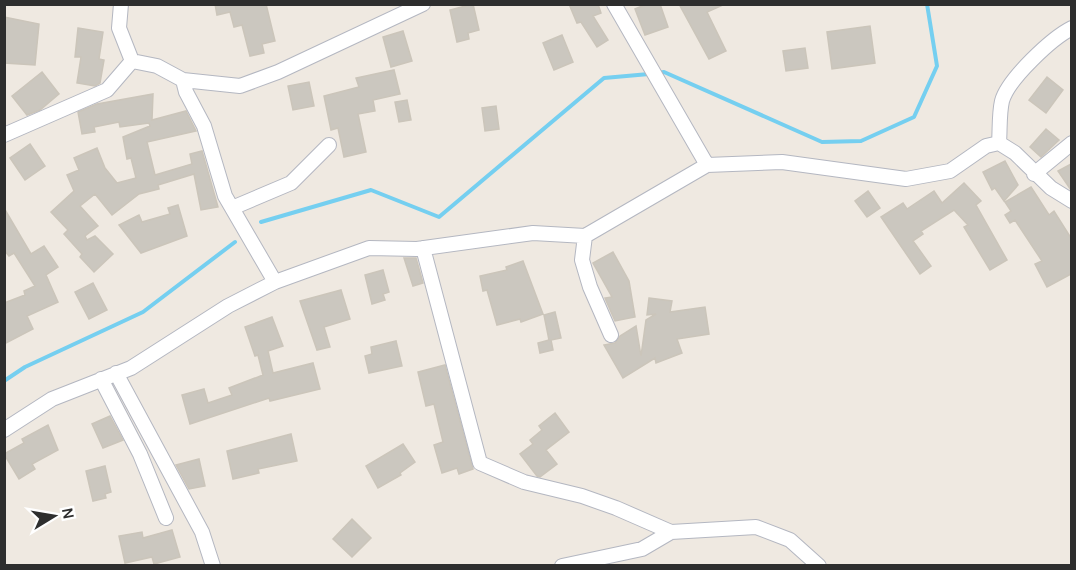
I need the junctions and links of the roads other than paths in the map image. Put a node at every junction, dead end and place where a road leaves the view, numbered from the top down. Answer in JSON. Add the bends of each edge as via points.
{"nodes":[{"id":1,"x":121,"y":4,"type":"edge"},
{"id":2,"x":423,"y":4,"type":"edge"},
{"id":3,"x":614,"y":4,"type":"edge"},
{"id":4,"x":1071,"y":27,"type":"edge"},
{"id":5,"x":132,"y":61,"type":"junction"},
{"id":6,"x":183,"y":80,"type":"junction"},
{"id":7,"x":4,"y":135,"type":"edge"},
{"id":8,"x":999,"y":143,"type":"junction"},
{"id":9,"x":1071,"y":143,"type":"edge"},
{"id":10,"x":329,"y":145,"type":"dead end"},
{"id":11,"x":707,"y":165,"type":"junction"},
{"id":12,"x":1034,"y":174,"type":"junction"},
{"id":13,"x":1071,"y":201,"type":"edge"},
{"id":14,"x":232,"y":208,"type":"junction"},
{"id":15,"x":585,"y":236,"type":"junction"},
{"id":16,"x":423,"y":248,"type":"junction"},
{"id":17,"x":275,"y":282,"type":"junction"},
{"id":18,"x":611,"y":335,"type":"dead end"},
{"id":19,"x":116,"y":373,"type":"junction"},
{"id":20,"x":101,"y":380,"type":"junction"},
{"id":21,"x":4,"y":430,"type":"edge"},
{"id":22,"x":166,"y":518,"type":"dead end"},
{"id":23,"x":671,"y":532,"type":"junction"},
{"id":24,"x":213,"y":566,"type":"edge"},
{"id":25,"x":562,"y":566,"type":"edge"},
{"id":26,"x":819,"y":566,"type":"edge"}],
"edges":[{"from":1,"to":5,"type":"street","via":[[119,28]]},
{"from":2,"to":6,"type":"street","via":[[240,86]]},
{"from":3,"to":11,"type":"street"},
{"from":4,"to":8,"type":"street","via":[[1056,35],[1024,68],[1002,100]]},
{"from":5,"to":6,"type":"street","via":[[157,66]]},
{"from":5,"to":7,"type":"street","via":[[107,90]]},
{"from":6,"to":14,"type":"street","via":[[204,126],[214,168]]},
{"from":8,"to":11,"type":"street","via":[[986,146],[950,171],[906,179],[782,162]]},
{"from":8,"to":12,"type":"street","via":[[1015,153]]},
{"from":9,"to":12,"type":"street"},
{"from":10,"to":14,"type":"street","via":[[291,183]]},
{"from":11,"to":15,"type":"street"},
{"from":12,"to":13,"type":"street"},
{"from":14,"to":17,"type":"street"},
{"from":15,"to":16,"type":"street","via":[[533,233]]},
{"from":15,"to":18,"type":"street","via":[[582,260]]},
{"from":16,"to":17,"type":"street","via":[[369,248]]},
{"from":16,"to":23,"type":"street","via":[[480,463],[524,482],[616,508]]},
{"from":17,"to":19,"type":"street"},
{"from":19,"to":20,"type":"street"},
{"from":19,"to":24,"type":"street","via":[[202,532]]},
{"from":20,"to":21,"type":"street","via":[[51,399]]},
{"from":20,"to":22,"type":"street","via":[[140,454]]},
{"from":23,"to":25,"type":"street","via":[[642,549]]},
{"from":23,"to":26,"type":"street","via":[[756,527],[790,540]]}]}
